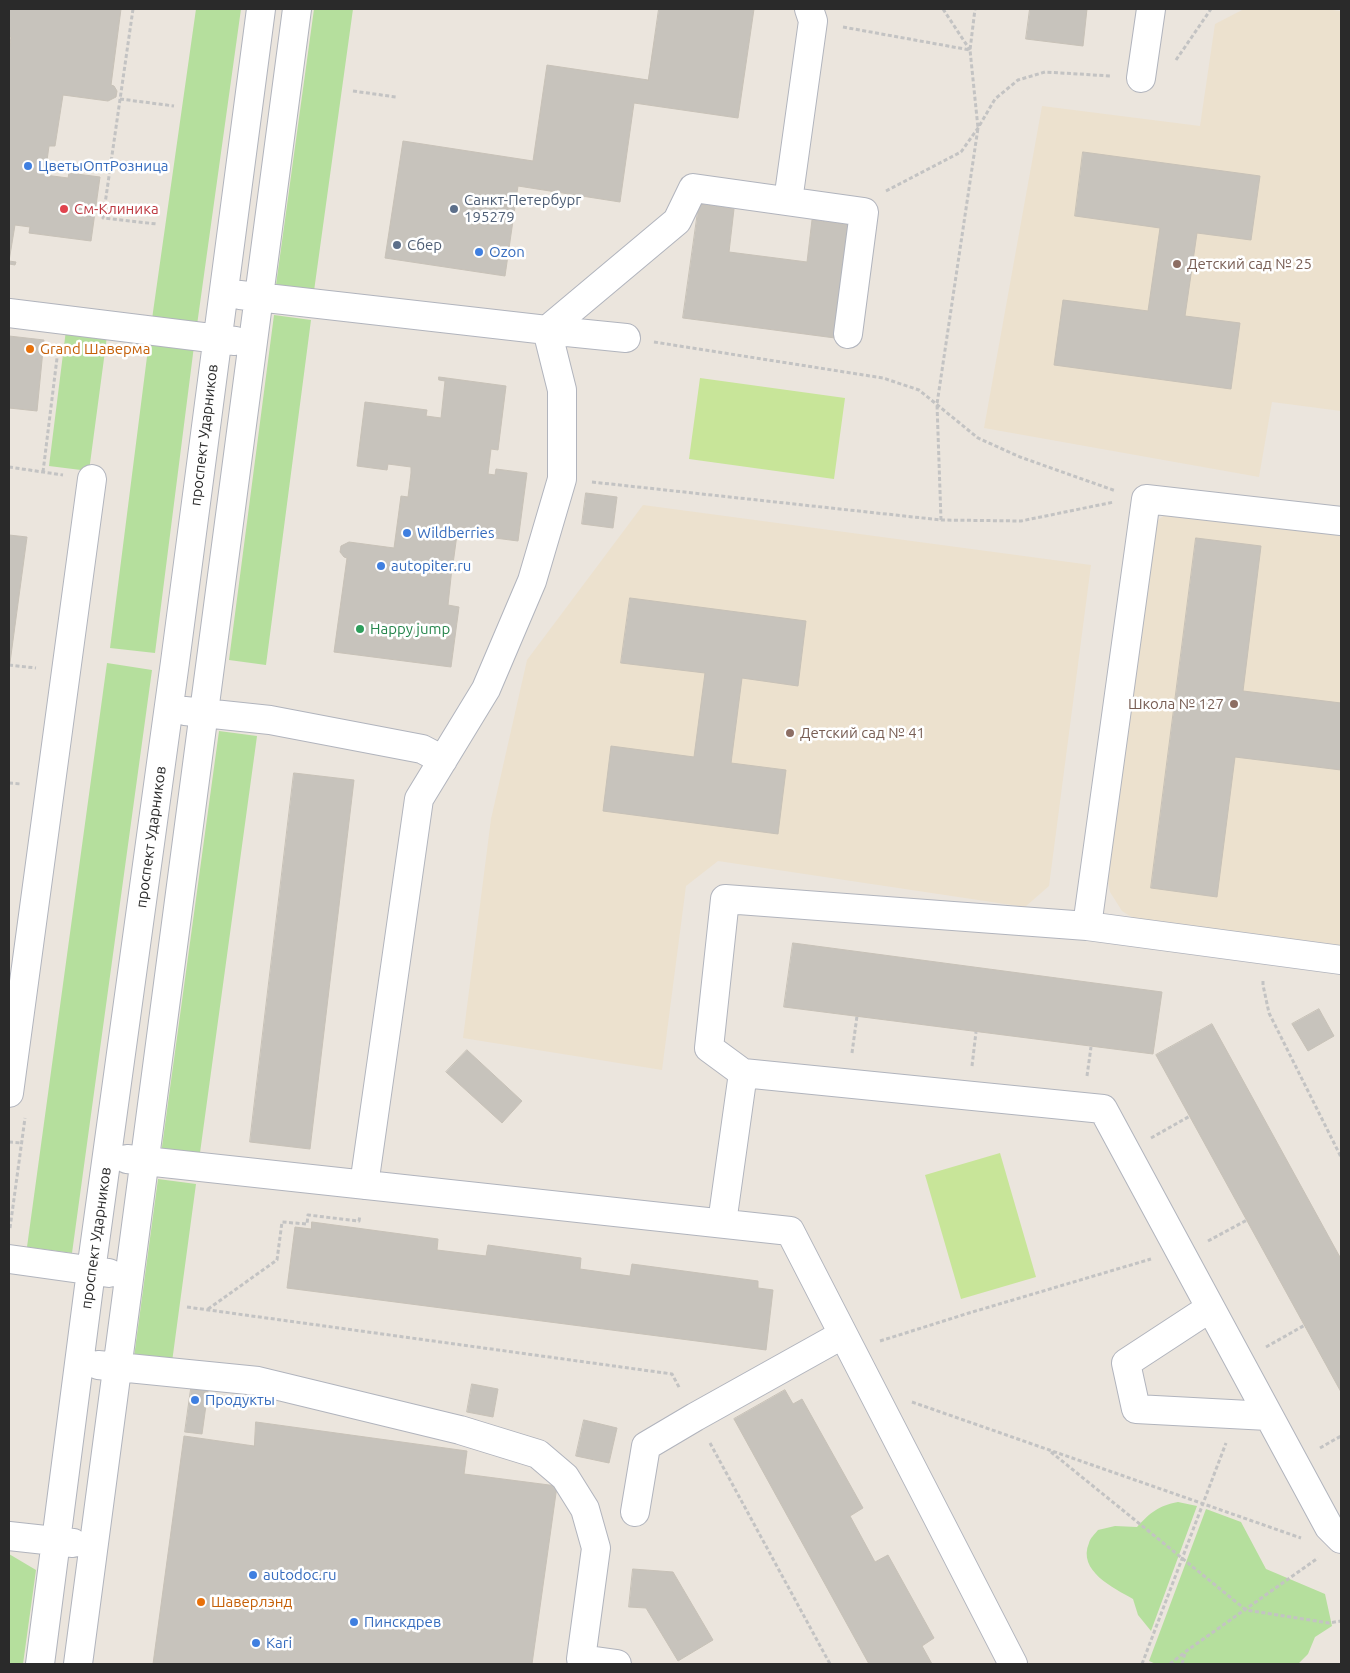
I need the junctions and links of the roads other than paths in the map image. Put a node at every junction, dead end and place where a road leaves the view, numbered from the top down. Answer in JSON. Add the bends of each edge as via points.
{"nodes":[{"id":1,"x":261,"y":9,"type":"edge"},
{"id":2,"x":297,"y":9,"type":"edge"},
{"id":3,"x":1151,"y":9,"type":"edge"},
{"id":4,"x":811,"y":15,"type":"edge"},
{"id":5,"x":1141,"y":78,"type":"road end"},
{"id":6,"x":788,"y":201,"type":"junction"},
{"id":7,"x":223,"y":293,"type":"junction"},
{"id":8,"x":258,"y":297,"type":"junction"},
{"id":9,"x":9,"y":313,"type":"edge"},
{"id":10,"x":547,"y":330,"type":"junction"},
{"id":11,"x":848,"y":334,"type":"dead end"},
{"id":12,"x":626,"y":338,"type":"road end"},
{"id":13,"x":217,"y":339,"type":"junction"},
{"id":14,"x":252,"y":344,"type":"junction"},
{"id":15,"x":92,"y":479,"type":"dead end"},
{"id":16,"x":1341,"y":521,"type":"edge"},
{"id":17,"x":168,"y":709,"type":"junction"},
{"id":18,"x":204,"y":713,"type":"junction"},
{"id":19,"x":442,"y":760,"type":"junction"},
{"id":20,"x":1087,"y":926,"type":"junction"},
{"id":21,"x":1341,"y":960,"type":"edge"},
{"id":22,"x":743,"y":1073,"type":"junction"},
{"id":23,"x":9,"y":1093,"type":"edge"},
{"id":24,"x":107,"y":1158,"type":"junction"},
{"id":25,"x":144,"y":1161,"type":"junction"},
{"id":26,"x":364,"y":1185,"type":"junction"},
{"id":27,"x":722,"y":1223,"type":"junction"},
{"id":28,"x":9,"y":1260,"type":"edge"},
{"id":29,"x":91,"y":1271,"type":"junction"},
{"id":30,"x":129,"y":1276,"type":"junction"},
{"id":31,"x":1210,"y":1308,"type":"junction"},
{"id":32,"x":846,"y":1343,"type":"junction"},
{"id":33,"x":79,"y":1363,"type":"junction"},
{"id":34,"x":117,"y":1367,"type":"junction"},
{"id":35,"x":1268,"y":1416,"type":"junction"},
{"id":36,"x":635,"y":1512,"type":"dead end"},
{"id":37,"x":9,"y":1536,"type":"edge"},
{"id":38,"x":56,"y":1541,"type":"junction"},
{"id":39,"x":94,"y":1546,"type":"junction"},
{"id":40,"x":1332,"y":1547,"type":"edge"},
{"id":41,"x":40,"y":1664,"type":"edge"},
{"id":42,"x":78,"y":1664,"type":"edge"},
{"id":43,"x":617,"y":1664,"type":"edge"},
{"id":44,"x":1014,"y":1664,"type":"edge"}],
"edges":[{"from":1,"to":7,"type":"street","name":"проспект Ударников"},
{"from":2,"to":8,"type":"street"},
{"from":3,"to":5,"type":"street"},
{"from":4,"to":6,"type":"street"},
{"from":6,"to":10,"type":"street","via":[[693,188],[677,221]]},
{"from":6,"to":11,"type":"street","via":[[864,212]]},
{"from":7,"to":8,"type":"street"},
{"from":7,"to":13,"type":"street","name":"проспект Ударников"},
{"from":8,"to":10,"type":"street"},
{"from":8,"to":14,"type":"street"},
{"from":9,"to":13,"type":"street"},
{"from":10,"to":12,"type":"street"},
{"from":10,"to":19,"type":"street","via":[[562,390],[562,479],[532,581],[486,689]]},
{"from":13,"to":14,"type":"street"},
{"from":13,"to":17,"type":"street","name":"проспект Ударников"},
{"from":14,"to":18,"type":"street"},
{"from":15,"to":23,"type":"street"},
{"from":16,"to":20,"type":"street","via":[[1140,498]]},
{"from":17,"to":18,"type":"street"},
{"from":17,"to":24,"type":"street","name":"проспект Ударников"},
{"from":18,"to":19,"type":"street","via":[[270,720],[422,749]]},
{"from":18,"to":25,"type":"street"},
{"from":19,"to":26,"type":"street","via":[[419,799]]},
{"from":20,"to":21,"type":"street"},
{"from":20,"to":22,"type":"street","via":[[725,899],[709,1048]]},
{"from":22,"to":27,"type":"street"},
{"from":22,"to":31,"type":"street","via":[[1103,1109]]},
{"from":24,"to":25,"type":"street"},
{"from":24,"to":29,"type":"street","name":"проспект Ударников"},
{"from":25,"to":26,"type":"street"},
{"from":25,"to":30,"type":"street"},
{"from":26,"to":27,"type":"street"},
{"from":27,"to":32,"type":"street","via":[[790,1232]]},
{"from":28,"to":29,"type":"street"},
{"from":29,"to":30,"type":"street"},
{"from":29,"to":33,"type":"street","name":"проспект Ударников"},
{"from":30,"to":34,"type":"street"},
{"from":31,"to":35,"type":"street"},
{"from":31,"to":35,"type":"street","via":[[1126,1363],[1136,1409]]},
{"from":32,"to":36,"type":"street","via":[[695,1417],[646,1446]]},
{"from":32,"to":44,"type":"street"},
{"from":33,"to":34,"type":"street"},
{"from":33,"to":38,"type":"street","name":"проспект Ударников"},
{"from":34,"to":39,"type":"street"},
{"from":34,"to":43,"type":"street","via":[[258,1382],[460,1430],[538,1454],[565,1477],[585,1509],[596,1548],[581,1659]]},
{"from":35,"to":40,"type":"street","via":[[1329,1527]]},
{"from":37,"to":38,"type":"street"},
{"from":38,"to":39,"type":"street"},
{"from":38,"to":41,"type":"street","name":"проспект Ударников"},
{"from":39,"to":42,"type":"street"}]}
